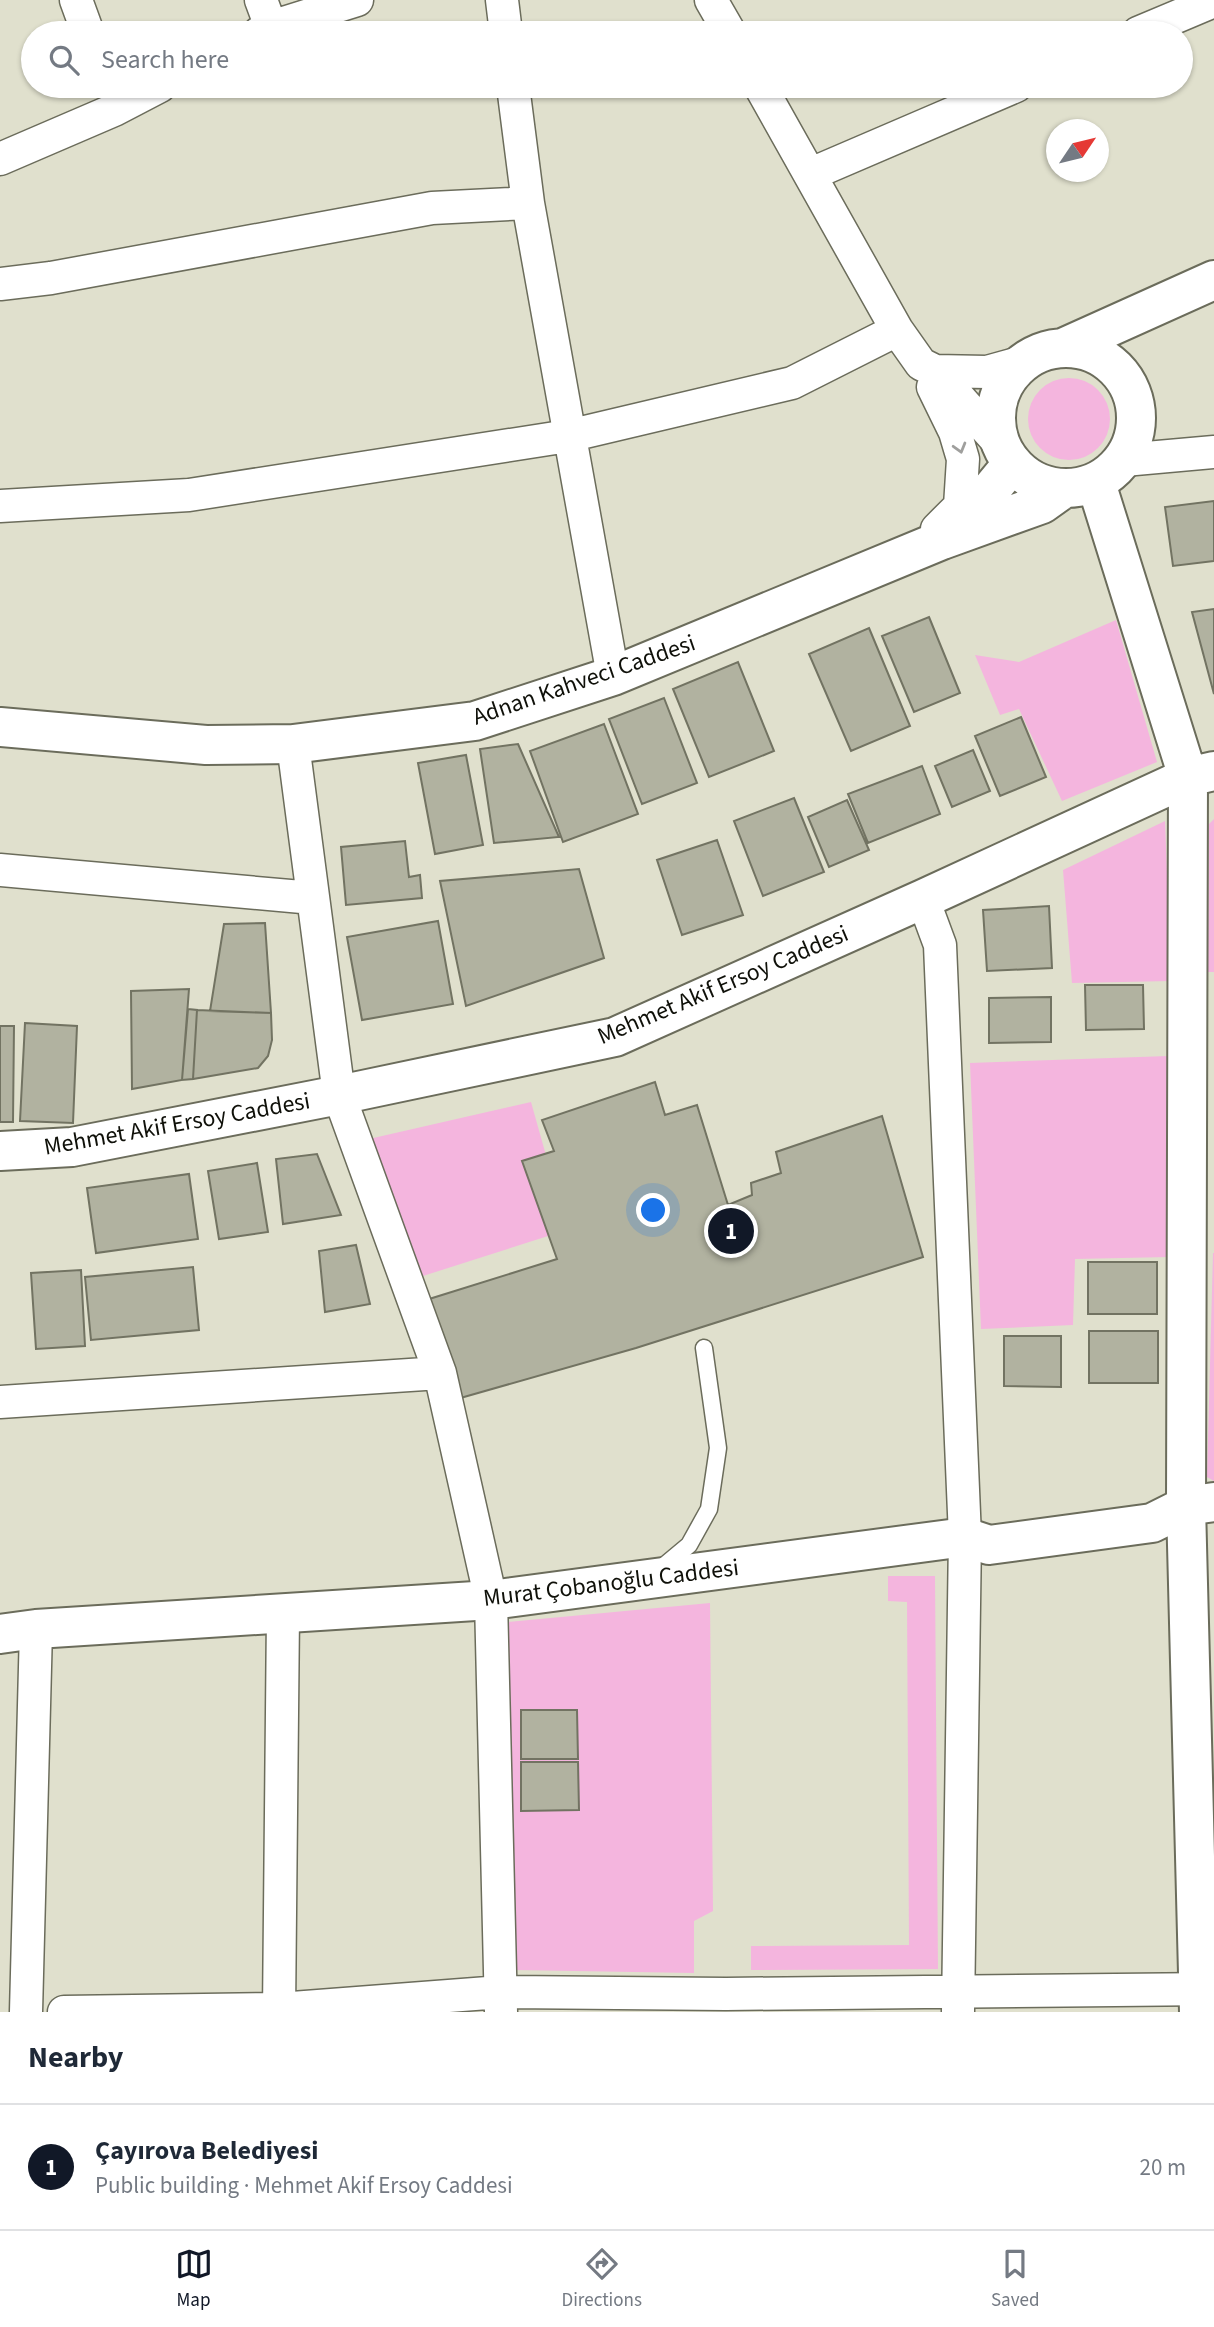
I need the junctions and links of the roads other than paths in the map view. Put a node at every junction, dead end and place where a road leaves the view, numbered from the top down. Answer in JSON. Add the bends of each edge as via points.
{"nodes":[{"id":1,"x":76,"y":0,"type":"edge"},
{"id":2,"x":357,"y":0,"type":"edge"},
{"id":3,"x":502,"y":0,"type":"edge"},
{"id":4,"x":711,"y":0,"type":"edge"},
{"id":5,"x":1214,"y":1,"type":"edge"},
{"id":6,"x":264,"y":20,"type":"edge"},
{"id":7,"x":84,"y":21,"type":"edge"},
{"id":8,"x":505,"y":21,"type":"edge"},
{"id":9,"x":723,"y":21,"type":"edge"},
{"id":10,"x":1167,"y":21,"type":"edge"},
{"id":11,"x":110,"y":98,"type":"edge"},
{"id":12,"x":515,"y":98,"type":"edge"},
{"id":13,"x":767,"y":98,"type":"edge"},
{"id":14,"x":988,"y":98,"type":"edge"},
{"id":15,"x":0,"y":159,"type":"edge"},
{"id":16,"x":811,"y":174,"type":"junction"},
{"id":17,"x":528,"y":203,"type":"junction"},
{"id":18,"x":1214,"y":280,"type":"edge"},
{"id":19,"x":0,"y":285,"type":"edge"},
{"id":20,"x":1158,"y":304,"type":"junction"},
{"id":21,"x":897,"y":330,"type":"junction"},
{"id":22,"x":1065,"y":347,"type":"junction"},
{"id":23,"x":1023,"y":362,"type":"junction"},
{"id":24,"x":928,"y":368,"type":"junction"},
{"id":25,"x":1124,"y":376,"type":"junction"},
{"id":26,"x":568,"y":436,"type":"junction"},
{"id":27,"x":1214,"y":452,"type":"edge"},
{"id":28,"x":1006,"y":454,"type":"junction"},
{"id":29,"x":1094,"y":477,"type":"junction"},
{"id":30,"x":0,"y":506,"type":"edge"},
{"id":31,"x":942,"y":540,"type":"junction"},
{"id":32,"x":899,"y":558,"type":"junction"},
{"id":33,"x":613,"y":676,"type":"junction"},
{"id":34,"x":0,"y":727,"type":"edge"},
{"id":35,"x":293,"y":744,"type":"junction"},
{"id":36,"x":1201,"y":774,"type":"edge"},
{"id":37,"x":0,"y":870,"type":"edge"},
{"id":38,"x":313,"y":898,"type":"junction"},
{"id":39,"x":923,"y":899,"type":"junction"},
{"id":40,"x":339,"y":1095,"type":"junction"},
{"id":41,"x":0,"y":1151,"type":"edge"},
{"id":42,"x":704,"y":1348,"type":"dead end"},
{"id":43,"x":440,"y":1373,"type":"junction"},
{"id":44,"x":0,"y":1402,"type":"edge"},
{"id":45,"x":1200,"y":1504,"type":"edge"},
{"id":46,"x":965,"y":1537,"type":"junction"},
{"id":47,"x":649,"y":1579,"type":"junction"},
{"id":48,"x":491,"y":1600,"type":"junction"},
{"id":49,"x":283,"y":1613,"type":"junction"},
{"id":50,"x":18,"y":1631,"type":"edge"},
{"id":51,"x":1204,"y":1997,"type":"edge"},
{"id":52,"x":501,"y":2002,"type":"edge"},
{"id":53,"x":958,"y":2002,"type":"edge"},
{"id":54,"x":726,"y":2003,"type":"edge"},
{"id":55,"x":279,"y":2010,"type":"edge"},
{"id":56,"x":26,"y":2012,"type":"edge"},
{"id":57,"x":64,"y":2012,"type":"edge"}],
"edges":[{"from":1,"to":7,"type":"street"},
{"from":2,"to":6,"type":"street"},
{"from":3,"to":8,"type":"street"},
{"from":4,"to":9,"type":"street"},
{"from":5,"to":10,"type":"street"},
{"from":11,"to":15,"type":"street"},
{"from":12,"to":17,"type":"street"},
{"from":13,"to":16,"type":"street"},
{"from":14,"to":16,"type":"street"},
{"from":16,"to":21,"type":"street"},
{"from":17,"to":19,"type":"street","via":[[432,208]]},
{"from":17,"to":26,"type":"street"},
{"from":18,"to":20,"type":"street"},
{"from":20,"to":22,"type":"street"},
{"from":20,"to":25,"type":"street"},
{"from":21,"to":24,"type":"street"},
{"from":21,"to":26,"type":"street","via":[[792,383]]},
{"from":22,"to":23,"type":"street"},
{"from":22,"to":25,"type":"street","via":[[1087,351]]},
{"from":23,"to":24,"type":"street","via":[[987,372]]},
{"from":23,"to":28,"type":"street","via":[[998,399],[995,422]]},
{"from":24,"to":28,"type":"street"},
{"from":24,"to":32,"type":"street","one_way":true,"via":[[963,459],[960,506]]},
{"from":25,"to":29,"type":"street","via":[[1134,396],[1134,440]]},
{"from":26,"to":30,"type":"street","via":[[189,495]]},
{"from":26,"to":33,"type":"street"},
{"from":27,"to":29,"type":"street"},
{"from":28,"to":29,"type":"street","via":[[1026,477],[1043,485]]},
{"from":28,"to":31,"type":"street","name":"Adnan Kahveci Caddesi","via":[[979,504]]},
{"from":29,"to":31,"type":"street","name":"Adnan Kahveci Caddesi","via":[[1042,505]]},
{"from":29,"to":36,"type":"street"},
{"from":31,"to":32,"type":"street","name":"Adnan Kahveci Caddesi"},
{"from":32,"to":33,"type":"street","name":"Adnan Kahveci Caddesi"},
{"from":33,"to":35,"type":"street","name":"Adnan Kahveci Caddesi","via":[[475,722]]},
{"from":34,"to":35,"type":"street","name":"Adnan Kahveci Caddesi","via":[[206,745]]},
{"from":35,"to":38,"type":"street"},
{"from":36,"to":39,"type":"street","name":"Mehmet Akif Ersoy Caddesi"},
{"from":36,"to":45,"type":"street"},
{"from":37,"to":38,"type":"street"},
{"from":38,"to":40,"type":"street"},
{"from":39,"to":40,"type":"street","name":"Mehmet Akif Ersoy Caddesi","via":[[615,1037]]},
{"from":39,"to":46,"type":"street","via":[[940,945]]},
{"from":40,"to":41,"type":"street","name":"Mehmet Akif Ersoy Caddesi","via":[[72,1147]]},
{"from":40,"to":43,"type":"street"},
{"from":42,"to":47,"type":"lane","via":[[718,1448],[709,1509],[689,1545]]},
{"from":43,"to":44,"type":"street"},
{"from":43,"to":48,"type":"street"},
{"from":45,"to":46,"type":"street","name":"Murat Çobanoğlu Caddesi","via":[[1152,1523],[989,1545]]},
{"from":45,"to":51,"type":"street"},
{"from":46,"to":47,"type":"street","name":"Murat Çobanoğlu Caddesi"},
{"from":46,"to":53,"type":"street"},
{"from":47,"to":48,"type":"street","name":"Murat Çobanoğlu Caddesi"},
{"from":48,"to":49,"type":"street","name":"Murat Çobanoğlu Caddesi"},
{"from":48,"to":52,"type":"street"},
{"from":49,"to":50,"type":"street","name":"Murat Çobanoğlu Caddesi"},
{"from":49,"to":55,"type":"street"},
{"from":50,"to":56,"type":"street"},
{"from":51,"to":53,"type":"street"},
{"from":52,"to":54,"type":"street"},
{"from":52,"to":55,"type":"street"},
{"from":53,"to":54,"type":"street"},
{"from":55,"to":57,"type":"street"}]}
